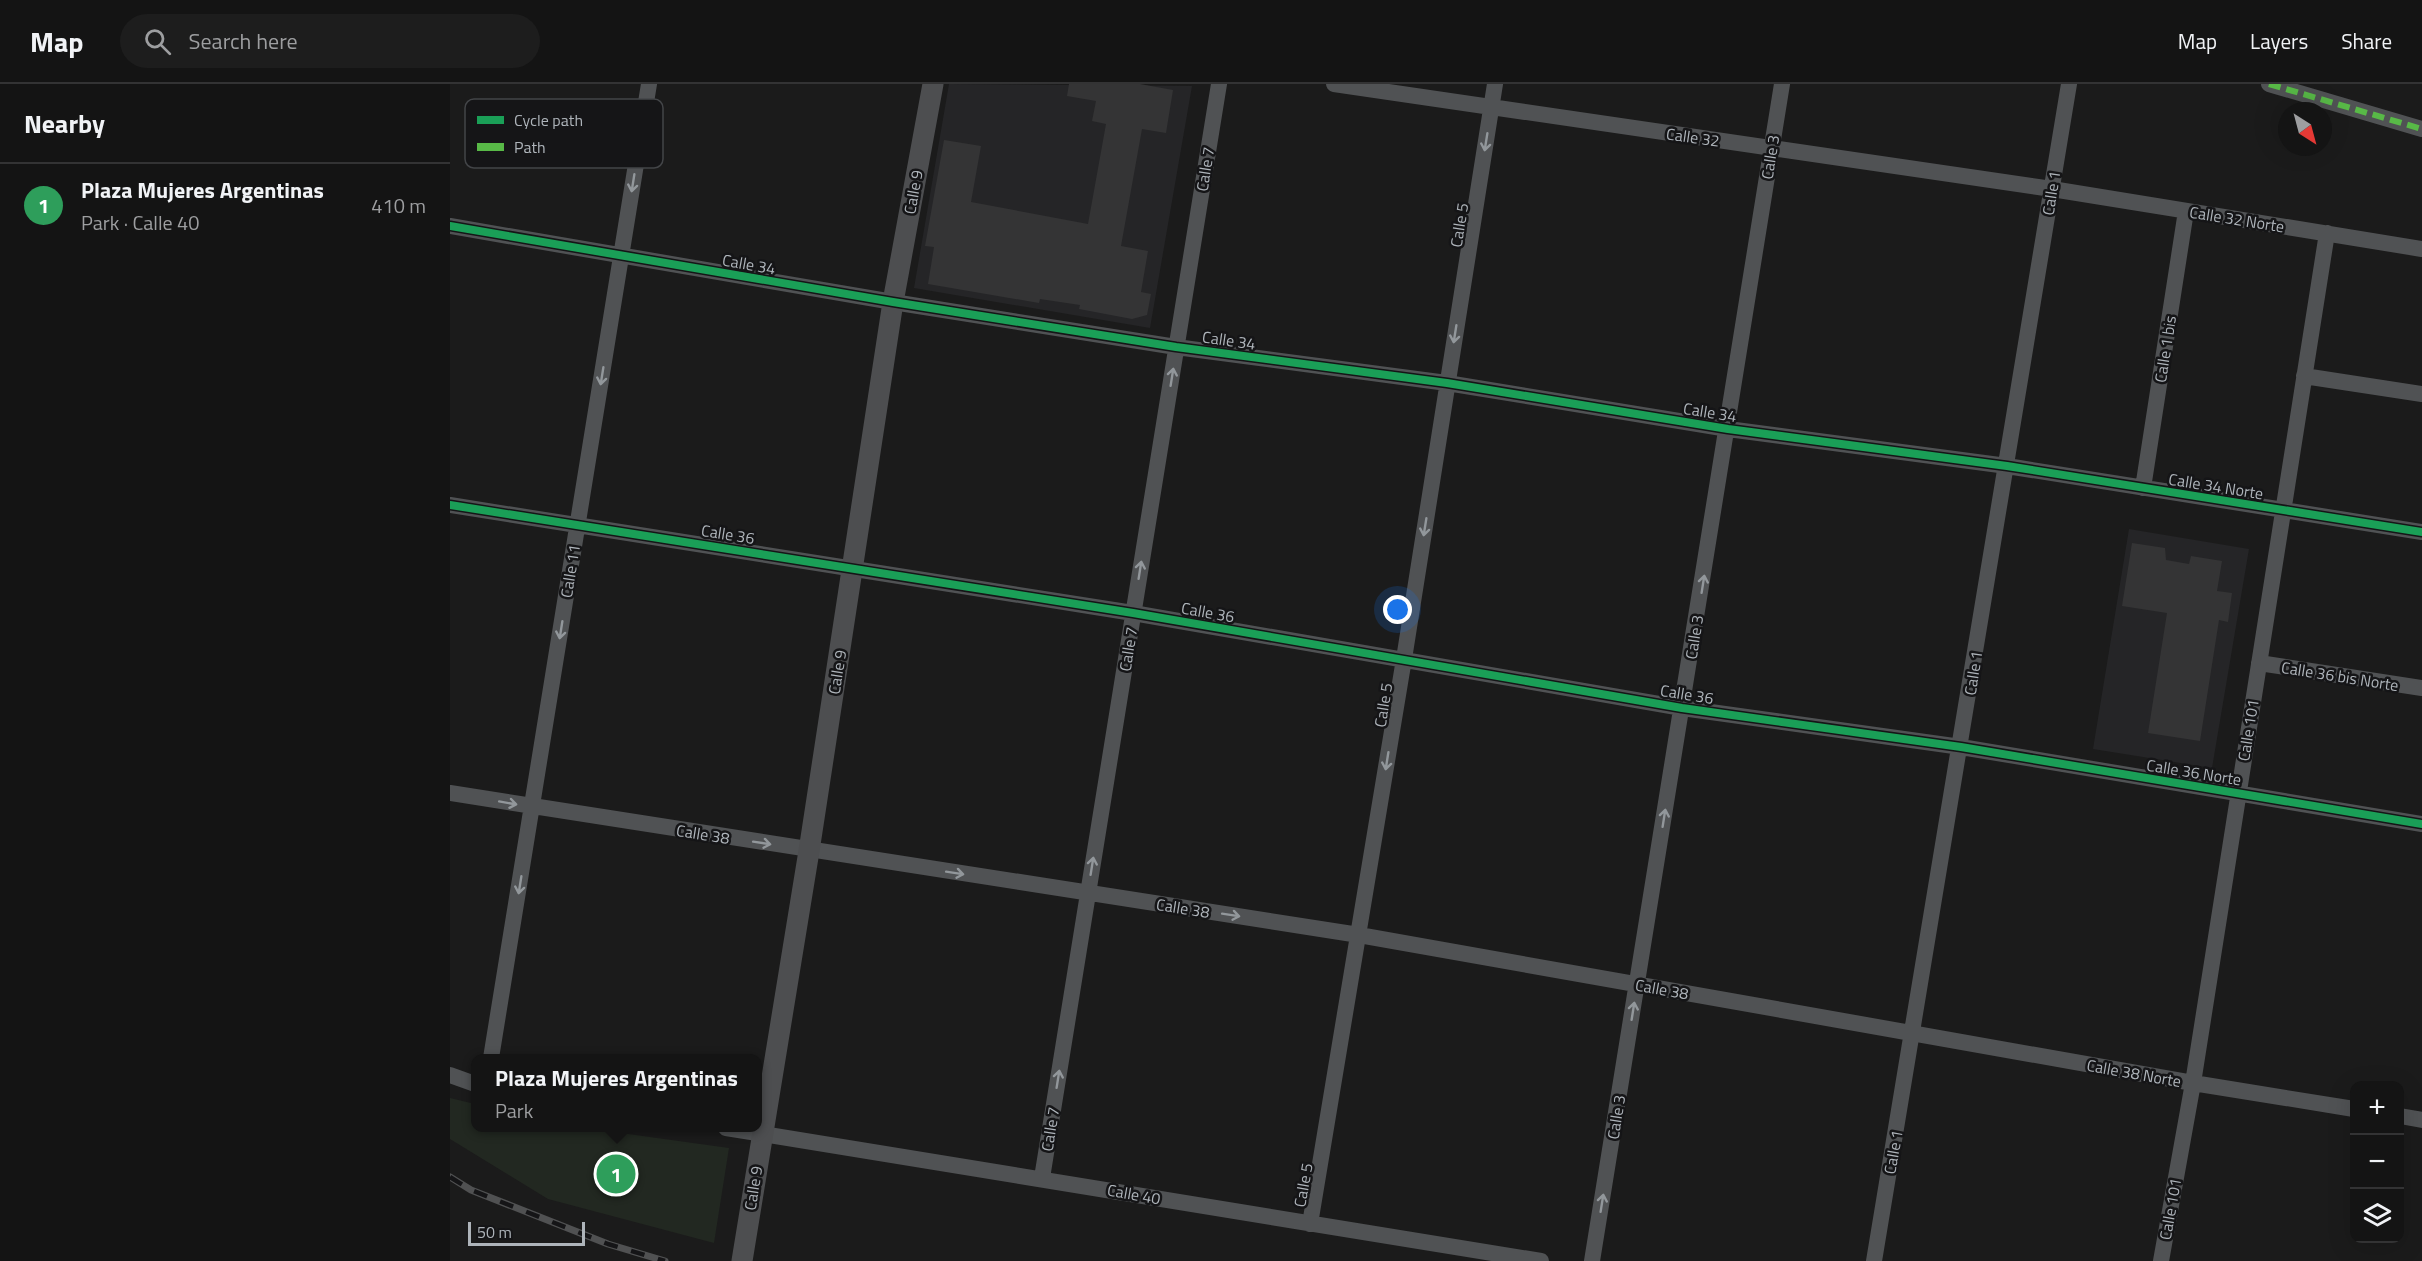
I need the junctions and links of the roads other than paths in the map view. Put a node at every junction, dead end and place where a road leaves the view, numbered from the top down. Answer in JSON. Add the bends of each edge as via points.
{"nodes":[{"id":1,"x":649,"y":84,"type":"edge"},
{"id":2,"x":933,"y":84,"type":"edge"},
{"id":3,"x":1219,"y":84,"type":"edge"},
{"id":4,"x":1334,"y":84,"type":"edge"},
{"id":5,"x":1495,"y":84,"type":"edge"},
{"id":6,"x":1782,"y":84,"type":"edge"},
{"id":7,"x":2069,"y":84,"type":"edge"},
{"id":8,"x":2269,"y":84,"type":"edge"},
{"id":9,"x":647,"y":99,"type":"edge"},
{"id":10,"x":1491,"y":108,"type":"junction"},
{"id":11,"x":2422,"y":129,"type":"edge"},
{"id":12,"x":1771,"y":149,"type":"junction"},
{"id":13,"x":635,"y":168,"type":"edge"},
{"id":14,"x":2052,"y":189,"type":"junction"},
{"id":15,"x":2186,"y":211,"type":"junction"},
{"id":16,"x":450,"y":226,"type":"edge"},
{"id":17,"x":2327,"y":233,"type":"junction"},
{"id":18,"x":2422,"y":249,"type":"edge"},
{"id":19,"x":621,"y":256,"type":"junction"},
{"id":20,"x":893,"y":302,"type":"junction"},
{"id":21,"x":1176,"y":347,"type":"junction"},
{"id":22,"x":2304,"y":376,"type":"junction"},
{"id":23,"x":1447,"y":383,"type":"junction"},
{"id":24,"x":2422,"y":394,"type":"edge"},
{"id":25,"x":1728,"y":429,"type":"junction"},
{"id":26,"x":2007,"y":466,"type":"junction"},
{"id":27,"x":2143,"y":488,"type":"junction"},
{"id":28,"x":450,"y":505,"type":"edge"},
{"id":29,"x":2283,"y":510,"type":"junction"},
{"id":30,"x":578,"y":525,"type":"junction"},
{"id":31,"x":2422,"y":532,"type":"edge"},
{"id":32,"x":853,"y":567,"type":"junction"},
{"id":33,"x":1133,"y":613,"type":"junction"},
{"id":34,"x":1404,"y":659,"type":"junction"},
{"id":35,"x":2259,"y":663,"type":"junction"},
{"id":36,"x":2422,"y":688,"type":"edge"},
{"id":37,"x":1682,"y":708,"type":"junction"},
{"id":38,"x":1961,"y":747,"type":"junction"},
{"id":39,"x":450,"y":793,"type":"edge"},
{"id":40,"x":2238,"y":793,"type":"junction"},
{"id":41,"x":533,"y":807,"type":"junction"},
{"id":42,"x":2422,"y":824,"type":"edge"},
{"id":43,"x":808,"y":851,"type":"junction"},
{"id":44,"x":1088,"y":893,"type":"junction"},
{"id":45,"x":1359,"y":935,"type":"junction"},
{"id":46,"x":1637,"y":985,"type":"junction"},
{"id":47,"x":1914,"y":1034,"type":"junction"},
{"id":48,"x":492,"y":1054,"type":"edge"},
{"id":49,"x":450,"y":1075,"type":"edge"},
{"id":50,"x":471,"y":1083,"type":"edge"},
{"id":51,"x":2193,"y":1083,"type":"junction"},
{"id":52,"x":2350,"y":1108,"type":"edge"},
{"id":53,"x":2404,"y":1117,"type":"edge"},
{"id":54,"x":2422,"y":1120,"type":"edge"},
{"id":55,"x":750,"y":1132,"type":"edge"},
{"id":56,"x":762,"y":1134,"type":"junction"},
{"id":57,"x":1042,"y":1178,"type":"junction"},
{"id":58,"x":1310,"y":1224,"type":"junction"},
{"id":59,"x":741,"y":1261,"type":"edge"},
{"id":60,"x":1541,"y":1261,"type":"edge"},
{"id":61,"x":1592,"y":1261,"type":"edge"},
{"id":62,"x":1874,"y":1261,"type":"edge"},
{"id":63,"x":2161,"y":1261,"type":"edge"}],
"edges":[{"from":1,"to":9,"type":"street","name":"Calle 11","one_way":true},
{"from":2,"to":20,"type":"main road","name":"Calle 9"},
{"from":3,"to":21,"type":"street","name":"Calle 7"},
{"from":4,"to":10,"type":"street","name":"Calle 32"},
{"from":5,"to":10,"type":"street","name":"Calle 5"},
{"from":6,"to":12,"type":"street","name":"Calle 3"},
{"from":7,"to":14,"type":"street","name":"Calle 1"},
{"from":8,"to":11,"type":"street"},
{"from":10,"to":12,"type":"street","name":"Calle 32"},
{"from":10,"to":23,"type":"street","name":"Calle 5","one_way":true},
{"from":12,"to":14,"type":"street","name":"Calle 32"},
{"from":12,"to":25,"type":"street","name":"Calle 3"},
{"from":13,"to":19,"type":"street","name":"Calle 11","one_way":true},
{"from":14,"to":15,"type":"street","name":"Calle 32 Norte"},
{"from":14,"to":26,"type":"street","name":"Calle 1"},
{"from":15,"to":17,"type":"street","name":"Calle 32 Norte"},
{"from":15,"to":27,"type":"street","name":"Calle 1 bis"},
{"from":16,"to":19,"type":"street","name":"Calle 34"},
{"from":17,"to":18,"type":"street","name":"Calle 32 Norte"},
{"from":17,"to":22,"type":"street","name":"Calle 101"},
{"from":19,"to":20,"type":"street","name":"Calle 34"},
{"from":19,"to":30,"type":"street","name":"Calle 11","one_way":true},
{"from":20,"to":21,"type":"street","name":"Calle 34"},
{"from":20,"to":32,"type":"main road","name":"Calle 9"},
{"from":21,"to":23,"type":"street","name":"Calle 34"},
{"from":33,"to":21,"type":"street","name":"Calle 7","one_way":true},
{"from":22,"to":24,"type":"street"},
{"from":22,"to":29,"type":"street","name":"Calle 101"},
{"from":23,"to":25,"type":"street","name":"Calle 34"},
{"from":23,"to":34,"type":"street","name":"Calle 5","one_way":true},
{"from":25,"to":26,"type":"street","name":"Calle 34"},
{"from":37,"to":25,"type":"street","name":"Calle 3","one_way":true},
{"from":26,"to":27,"type":"street","name":"Calle 34 Norte"},
{"from":26,"to":38,"type":"street","name":"Calle 1"},
{"from":27,"to":29,"type":"street","name":"Calle 34 Norte"},
{"from":28,"to":30,"type":"street","name":"Calle 36"},
{"from":29,"to":31,"type":"street","name":"Calle 34 Norte"},
{"from":29,"to":35,"type":"street","name":"Calle 101"},
{"from":30,"to":32,"type":"street","name":"Calle 36"},
{"from":30,"to":41,"type":"street","name":"Calle 11","one_way":true},
{"from":32,"to":33,"type":"street","name":"Calle 36"},
{"from":32,"to":43,"type":"main road","name":"Calle 9"},
{"from":33,"to":34,"type":"street","name":"Calle 36"},
{"from":44,"to":33,"type":"street","name":"Calle 7","one_way":true},
{"from":34,"to":37,"type":"street","name":"Calle 36"},
{"from":34,"to":45,"type":"street","name":"Calle 5","one_way":true},
{"from":35,"to":36,"type":"street","name":"Calle 36 bis Norte"},
{"from":35,"to":40,"type":"street","name":"Calle 101"},
{"from":37,"to":38,"type":"street","name":"Calle 36"},
{"from":46,"to":37,"type":"street","name":"Calle 3","one_way":true},
{"from":38,"to":40,"type":"street","name":"Calle 36 Norte"},
{"from":38,"to":47,"type":"street","name":"Calle 1"},
{"from":39,"to":41,"type":"street","name":"Calle 38","one_way":true},
{"from":40,"to":42,"type":"street","name":"Calle 36 Norte"},
{"from":40,"to":51,"type":"street","name":"Calle 101"},
{"from":41,"to":43,"type":"street","name":"Calle 38","one_way":true},
{"from":41,"to":48,"type":"street","name":"Calle 11","one_way":true},
{"from":43,"to":44,"type":"street","name":"Calle 38","one_way":true},
{"from":43,"to":56,"type":"main road","name":"Calle 9"},
{"from":44,"to":45,"type":"street","name":"Calle 38","one_way":true},
{"from":57,"to":44,"type":"street","name":"Calle 7","one_way":true},
{"from":45,"to":46,"type":"street","name":"Calle 38"},
{"from":45,"to":58,"type":"street","name":"Calle 5"},
{"from":46,"to":47,"type":"street","name":"Calle 38"},
{"from":61,"to":46,"type":"street","name":"Calle 3","one_way":true},
{"from":47,"to":51,"type":"street","name":"Calle 38 Norte"},
{"from":47,"to":62,"type":"street","name":"Calle 1"},
{"from":49,"to":50,"type":"street"},
{"from":51,"to":52,"type":"street","name":"Calle 38 Norte"},
{"from":51,"to":63,"type":"street","name":"Calle 101"},
{"from":53,"to":54,"type":"street"},
{"from":55,"to":56,"type":"street","name":"Calle 40"},
{"from":56,"to":57,"type":"street","name":"Calle 40"},
{"from":56,"to":59,"type":"main road","name":"Calle 9"},
{"from":57,"to":58,"type":"street","name":"Calle 40"},
{"from":58,"to":60,"type":"street","name":"Calle 40"}]}
